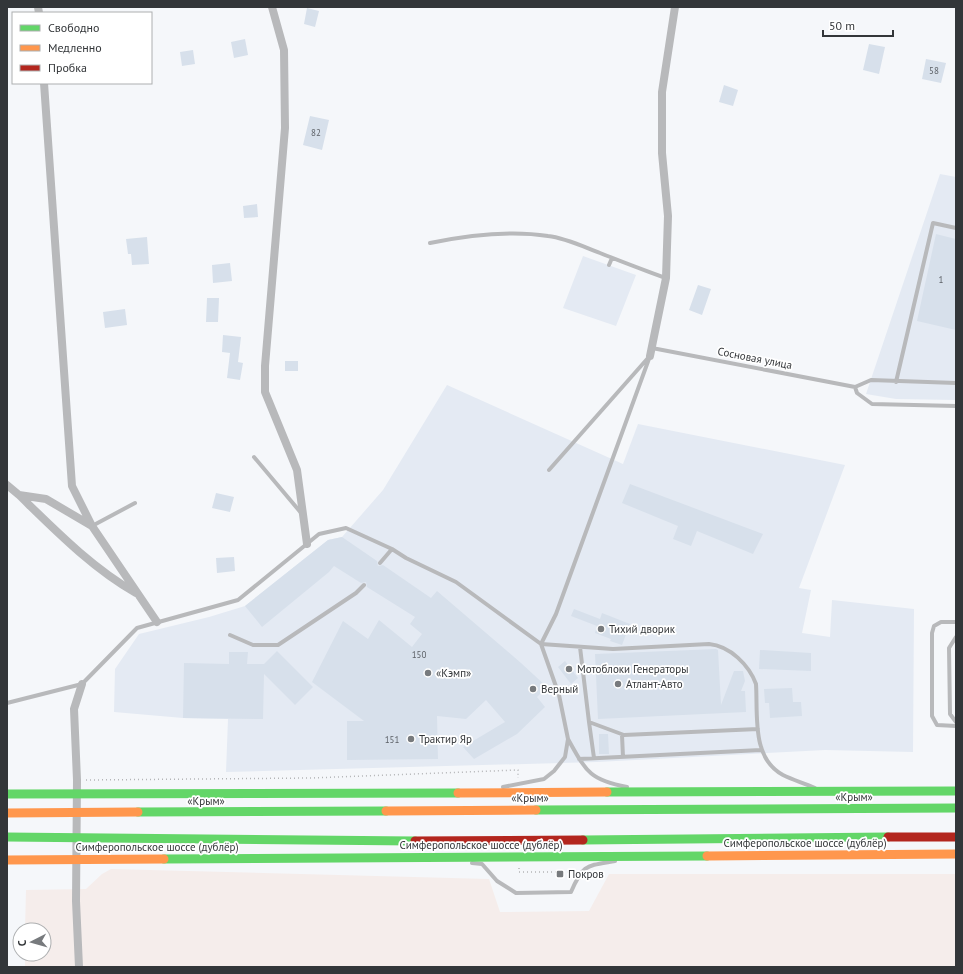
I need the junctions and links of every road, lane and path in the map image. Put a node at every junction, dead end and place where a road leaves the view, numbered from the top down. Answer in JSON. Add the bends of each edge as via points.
{"nodes":[{"id":1,"x":272,"y":7,"type":"edge"},
{"id":2,"x":675,"y":7,"type":"edge"},
{"id":3,"x":44,"y":84,"type":"edge"},
{"id":4,"x":956,"y":228,"type":"edge"},
{"id":5,"x":430,"y":243,"type":"dead end"},
{"id":6,"x":612,"y":258,"type":"junction"},
{"id":7,"x":609,"y":265,"type":"dead end"},
{"id":8,"x":666,"y":278,"type":"junction"},
{"id":9,"x":651,"y":352,"type":"junction"},
{"id":10,"x":896,"y":382,"type":"junction"},
{"id":11,"x":956,"y":383,"type":"edge"},
{"id":12,"x":855,"y":386,"type":"junction"},
{"id":13,"x":956,"y":406,"type":"edge"},
{"id":14,"x":254,"y":457,"type":"dead end"},
{"id":15,"x":549,"y":470,"type":"dead end"},
{"id":16,"x":7,"y":485,"type":"edge"},
{"id":17,"x":7,"y":492,"type":"edge"},
{"id":18,"x":19,"y":495,"type":"junction"},
{"id":19,"x":135,"y":503,"type":"dead end"},
{"id":20,"x":303,"y":516,"type":"junction"},
{"id":21,"x":92,"y":526,"type":"junction"},
{"id":22,"x":307,"y":544,"type":"junction"},
{"id":23,"x":392,"y":549,"type":"junction"},
{"id":24,"x":380,"y":563,"type":"dead end"},
{"id":25,"x":364,"y":585,"type":"dead end"},
{"id":26,"x":138,"y":595,"type":"junction"},
{"id":27,"x":157,"y":622,"type":"junction"},
{"id":28,"x":956,"y":622,"type":"edge"},
{"id":29,"x":230,"y":635,"type":"dead end"},
{"id":30,"x":956,"y":637,"type":"edge"},
{"id":31,"x":541,"y":644,"type":"junction"},
{"id":32,"x":580,"y":647,"type":"junction"},
{"id":33,"x":82,"y":684,"type":"junction"},
{"id":34,"x":7,"y":702,"type":"edge"},
{"id":35,"x":589,"y":722,"type":"junction"},
{"id":36,"x":956,"y":722,"type":"edge"},
{"id":37,"x":956,"y":726,"type":"edge"},
{"id":38,"x":758,"y":729,"type":"junction"},
{"id":39,"x":622,"y":735,"type":"junction"},
{"id":40,"x":568,"y":739,"type":"junction"},
{"id":41,"x":761,"y":750,"type":"junction"},
{"id":42,"x":623,"y":756,"type":"junction"},
{"id":43,"x":579,"y":758,"type":"junction"},
{"id":44,"x":594,"y":758,"type":"junction"},
{"id":45,"x":518,"y":770,"type":"dead end"},
{"id":46,"x":77,"y":780,"type":"junction"},
{"id":47,"x":953,"y":790,"type":"edge"},
{"id":48,"x":826,"y":792,"type":"junction"},
{"id":49,"x":659,"y":793,"type":"junction"},
{"id":50,"x":7,"y":794,"type":"edge"},
{"id":51,"x":470,"y":794,"type":"junction"},
{"id":52,"x":956,"y":808,"type":"edge"},
{"id":53,"x":7,"y":813,"type":"edge"},
{"id":54,"x":956,"y":837,"type":"edge"},
{"id":55,"x":7,"y":838,"type":"edge"},
{"id":56,"x":956,"y":854,"type":"edge"},
{"id":57,"x":651,"y":856,"type":"junction"},
{"id":58,"x":422,"y":857,"type":"junction"},
{"id":59,"x":7,"y":860,"type":"edge"},
{"id":60,"x":519,"y":872,"type":"dead end"},
{"id":61,"x":581,"y":872,"type":"junction"},
{"id":62,"x":78,"y":967,"type":"edge"}],
"edges":[{"from":1,"to":20,"type":"street","via":[[284,50],[285,128],[265,392],[297,470]]},
{"from":2,"to":8,"type":"street","via":[[662,92],[662,152],[668,216]]},
{"from":3,"to":21,"type":"street","via":[[72,486]]},
{"from":4,"to":10,"type":"lane","via":[[933,223]]},
{"from":5,"to":6,"type":"lane","via":[[459,237],[515,233],[550,236]]},
{"from":6,"to":7,"type":"lane"},
{"from":6,"to":8,"type":"lane"},
{"from":8,"to":9,"type":"street"},
{"from":9,"to":12,"type":"lane","name":"Сосновая улица"},
{"from":9,"to":15,"type":"lane"},
{"from":9,"to":31,"type":"lane","via":[[556,614]]},
{"from":10,"to":11,"type":"lane"},
{"from":10,"to":12,"type":"lane","via":[[871,380]]},
{"from":12,"to":13,"type":"lane","via":[[858,393],[872,404]]},
{"from":14,"to":20,"type":"lane"},
{"from":16,"to":18,"type":"street"},
{"from":17,"to":18,"type":"lane"},
{"from":18,"to":21,"type":"street","via":[[46,499]]},
{"from":18,"to":26,"type":"street","via":[[116,582]]},
{"from":19,"to":21,"type":"lane"},
{"from":20,"to":22,"type":"street"},
{"from":21,"to":26,"type":"street"},
{"from":22,"to":23,"type":"lane","via":[[319,534],[346,528]]},
{"from":22,"to":27,"type":"lane","via":[[238,600]]},
{"from":23,"to":24,"type":"lane"},
{"from":23,"to":31,"type":"lane","via":[[456,582]]},
{"from":25,"to":29,"type":"lane","via":[[278,645],[253,645]]},
{"from":26,"to":27,"type":"street"},
{"from":27,"to":33,"type":"lane","via":[[137,628]]},
{"from":28,"to":37,"type":"lane","via":[[941,622],[934,626],[932,632],[932,716],[937,725]]},
{"from":30,"to":36,"type":"lane","via":[[949,648],[950,714]]},
{"from":31,"to":32,"type":"lane"},
{"from":31,"to":40,"type":"lane","via":[[559,695]]},
{"from":32,"to":35,"type":"lane"},
{"from":32,"to":38,"type":"lane","via":[[618,649],[709,644],[721,646],[743,663],[754,678]]},
{"from":33,"to":34,"type":"lane"},
{"from":33,"to":46,"type":"street","via":[[74,709]]},
{"from":35,"to":39,"type":"lane"},
{"from":35,"to":44,"type":"lane"},
{"from":38,"to":39,"type":"lane"},
{"from":38,"to":41,"type":"lane"},
{"from":39,"to":42,"type":"lane"},
{"from":40,"to":43,"type":"lane"},
{"from":40,"to":51,"type":"lane","via":[[565,757],[544,779]]},
{"from":41,"to":42,"type":"lane"},
{"from":41,"to":48,"type":"lane","via":[[772,766],[783,775]]},
{"from":42,"to":44,"type":"lane"},
{"from":43,"to":44,"type":"lane"},
{"from":43,"to":49,"type":"lane","via":[[590,773],[606,783]]},
{"from":45,"to":46,"type":"path","via":[[311,778]]},
{"from":46,"to":62,"type":"street"},
{"from":47,"to":48,"type":"main road"},
{"from":48,"to":49,"type":"main road"},
{"from":49,"to":51,"type":"main road"},
{"from":50,"to":51,"type":"main road"},
{"from":52,"to":53,"type":"main road","name":"«Крым»"},
{"from":54,"to":55,"type":"main road","via":[[388,841]]},
{"from":56,"to":57,"type":"main road","name":"Симферопольское шоссе (дублёр)"},
{"from":57,"to":58,"type":"main road","name":"Симферопольское шоссе (дублёр)"},
{"from":57,"to":61,"type":"lane","via":[[587,866]]},
{"from":58,"to":59,"type":"main road","name":"Симферопольское шоссе (дублёр)"},
{"from":58,"to":61,"type":"lane","via":[[482,864],[498,881],[516,893],[571,892]]},
{"from":60,"to":61,"type":"path"}]}
